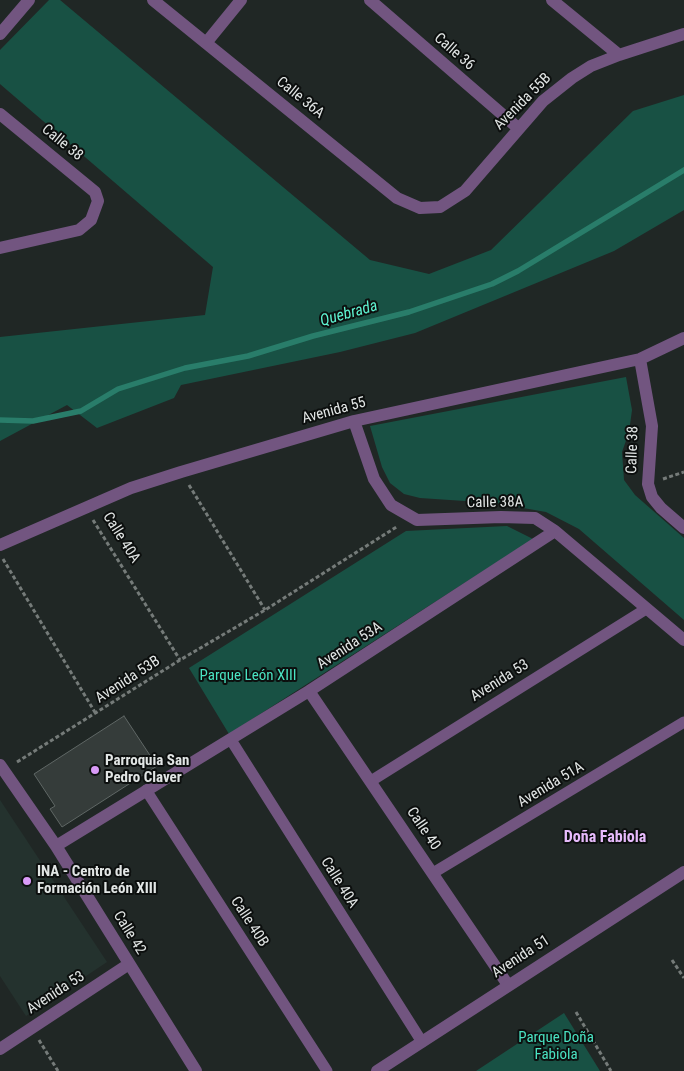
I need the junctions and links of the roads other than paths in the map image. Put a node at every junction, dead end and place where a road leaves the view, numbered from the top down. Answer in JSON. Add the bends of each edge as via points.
{"nodes":[{"id":1,"x":29,"y":0,"type":"edge"},
{"id":2,"x":153,"y":0,"type":"edge"},
{"id":3,"x":241,"y":0,"type":"edge"},
{"id":4,"x":370,"y":0,"type":"edge"},
{"id":5,"x":552,"y":0,"type":"edge"},
{"id":6,"x":0,"y":34,"type":"edge"},
{"id":7,"x":684,"y":34,"type":"edge"},
{"id":8,"x":206,"y":43,"type":"junction"},
{"id":9,"x":620,"y":55,"type":"junction"},
{"id":10,"x":0,"y":114,"type":"edge"},
{"id":11,"x":518,"y":128,"type":"junction"},
{"id":12,"x":431,"y":209,"type":"joint"},
{"id":13,"x":0,"y":248,"type":"edge"},
{"id":14,"x":684,"y":338,"type":"edge"},
{"id":15,"x":640,"y":359,"type":"junction"},
{"id":16,"x":354,"y":421,"type":"junction"},
{"id":17,"x":684,"y":528,"type":"edge"},
{"id":18,"x":555,"y":531,"type":"junction"},
{"id":19,"x":0,"y":545,"type":"edge"},
{"id":20,"x":646,"y":609,"type":"junction"},
{"id":21,"x":684,"y":640,"type":"edge"},
{"id":22,"x":309,"y":691,"type":"junction"},
{"id":23,"x":684,"y":722,"type":"edge"},
{"id":24,"x":231,"y":740,"type":"junction"},
{"id":25,"x":2,"y":767,"type":"edge"},
{"id":26,"x":371,"y":781,"type":"junction"},
{"id":27,"x":146,"y":790,"type":"junction"},
{"id":28,"x":56,"y":846,"type":"junction"},
{"id":29,"x":684,"y":872,"type":"edge"},
{"id":30,"x":434,"y":874,"type":"junction"},
{"id":31,"x":129,"y":964,"type":"junction"},
{"id":32,"x":508,"y":985,"type":"junction"},
{"id":33,"x":422,"y":1042,"type":"junction"},
{"id":34,"x":0,"y":1049,"type":"edge"},
{"id":35,"x":196,"y":1071,"type":"edge"},
{"id":36,"x":327,"y":1071,"type":"edge"},
{"id":37,"x":376,"y":1071,"type":"edge"}],
"edges":[{"from":1,"to":6,"type":"street"},
{"from":2,"to":8,"type":"street","name":"Calle 36A"},
{"from":3,"to":8,"type":"street"},
{"from":4,"to":11,"type":"street","name":"Calle 36"},
{"from":5,"to":9,"type":"street"},
{"from":7,"to":9,"type":"street","name":"Avenida 55B"},
{"from":8,"to":12,"type":"street","name":"Calle 36A","via":[[397,198]]},
{"from":9,"to":11,"type":"street","name":"Avenida 55B","via":[[591,66],[557,88]]},
{"from":10,"to":13,"type":"street","name":"Calle 38","via":[[94,192],[98,201],[91,220],[79,230]]},
{"from":11,"to":12,"type":"street","name":"Avenida 55B","via":[[464,191],[448,203]]},
{"from":14,"to":15,"type":"street","name":"Avenida 55"},
{"from":15,"to":16,"type":"street","name":"Avenida 55"},
{"from":15,"to":17,"type":"street","name":"Calle 38","via":[[652,426],[648,484],[652,497]]},
{"from":16,"to":18,"type":"street","name":"Calle 38A","via":[[374,479],[391,505],[412,518],[434,521],[536,518]]},
{"from":16,"to":19,"type":"street","name":"Avenida 55","via":[[131,488]]},
{"from":18,"to":20,"type":"street","name":"Calle 38A"},
{"from":18,"to":22,"type":"street","name":"Avenida 53A"},
{"from":20,"to":21,"type":"street","name":"Calle 38A"},
{"from":20,"to":26,"type":"lane","name":"Avenida 53"},
{"from":22,"to":24,"type":"street","name":"Avenida 53A"},
{"from":22,"to":26,"type":"street","name":"Calle 40"},
{"from":23,"to":30,"type":"lane","name":"Avenida 51A"},
{"from":24,"to":27,"type":"street","name":"Avenida 53A"},
{"from":24,"to":33,"type":"lane","name":"Calle 40A"},
{"from":25,"to":28,"type":"street","name":"Calle 42"},
{"from":26,"to":30,"type":"street","name":"Calle 40"},
{"from":27,"to":28,"type":"street","name":"Avenida 53A"},
{"from":27,"to":36,"type":"lane","name":"Calle 40B"},
{"from":28,"to":31,"type":"street","name":"Calle 42"},
{"from":29,"to":32,"type":"street","name":"Avenida 51"},
{"from":30,"to":32,"type":"street","name":"Calle 40"},
{"from":31,"to":34,"type":"street","name":"Avenida 53"},
{"from":31,"to":35,"type":"street","name":"Calle 42"},
{"from":32,"to":33,"type":"street","name":"Avenida 51"},
{"from":33,"to":37,"type":"street","name":"Avenida 51"}]}
